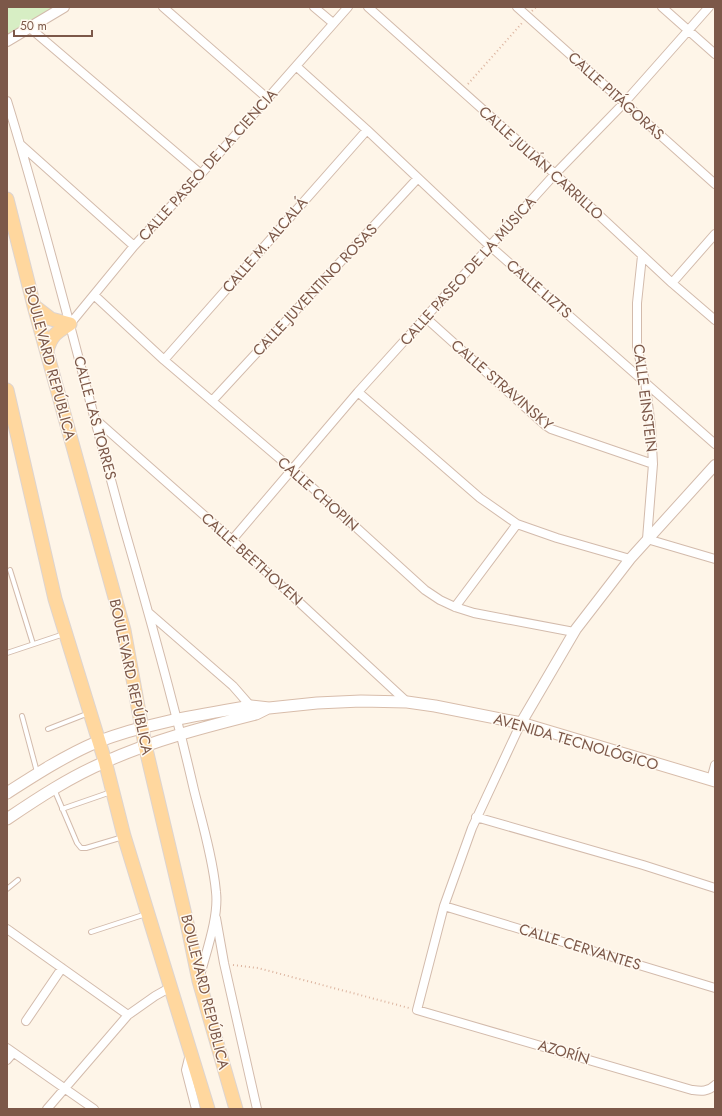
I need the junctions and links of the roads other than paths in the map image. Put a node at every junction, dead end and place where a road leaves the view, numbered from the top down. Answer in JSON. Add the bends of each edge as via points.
{"nodes":[{"id":1,"x":64,"y":7,"type":"edge"},
{"id":2,"x":163,"y":7,"type":"edge"},
{"id":3,"x":314,"y":7,"type":"edge"},
{"id":4,"x":348,"y":7,"type":"edge"},
{"id":5,"x":368,"y":7,"type":"edge"},
{"id":6,"x":517,"y":7,"type":"edge"},
{"id":7,"x":662,"y":7,"type":"edge"},
{"id":8,"x":709,"y":7,"type":"edge"},
{"id":9,"x":333,"y":23,"type":"junction"},
{"id":10,"x":30,"y":28,"type":"junction"},
{"id":11,"x":688,"y":31,"type":"junction"},
{"id":12,"x":7,"y":41,"type":"edge"},
{"id":13,"x":715,"y":54,"type":"edge"},
{"id":14,"x":296,"y":66,"type":"junction"},
{"id":15,"x":267,"y":98,"type":"junction"},
{"id":16,"x":7,"y":101,"type":"edge"},
{"id":17,"x":624,"y":103,"type":"junction"},
{"id":18,"x":367,"y":130,"type":"junction"},
{"id":19,"x":20,"y":145,"type":"junction"},
{"id":20,"x":201,"y":174,"type":"junction"},
{"id":21,"x":555,"y":174,"type":"junction"},
{"id":22,"x":418,"y":178,"type":"junction"},
{"id":23,"x":715,"y":184,"type":"edge"},
{"id":24,"x":7,"y":199,"type":"edge"},
{"id":25,"x":715,"y":234,"type":"edge"},
{"id":26,"x":134,"y":246,"type":"junction"},
{"id":27,"x":490,"y":246,"type":"junction"},
{"id":28,"x":642,"y":256,"type":"junction"},
{"id":29,"x":672,"y":283,"type":"junction"},
{"id":30,"x":94,"y":295,"type":"junction"},
{"id":31,"x":34,"y":306,"type":"junction"},
{"id":32,"x":426,"y":318,"type":"junction"},
{"id":33,"x":715,"y":320,"type":"edge"},
{"id":34,"x":70,"y":324,"type":"junction"},
{"id":35,"x":47,"y":351,"type":"junction"},
{"id":36,"x":164,"y":360,"type":"junction"},
{"id":37,"x":644,"y":381,"type":"junction"},
{"id":38,"x":358,"y":392,"type":"junction"},
{"id":39,"x":7,"y":394,"type":"edge"},
{"id":40,"x":212,"y":401,"type":"junction"},
{"id":41,"x":95,"y":418,"type":"junction"},
{"id":42,"x":715,"y":444,"type":"edge"},
{"id":43,"x":653,"y":464,"type":"junction"},
{"id":44,"x":715,"y":465,"type":"edge"},
{"id":45,"x":293,"y":470,"type":"junction"},
{"id":46,"x":517,"y":524,"type":"junction"},
{"id":47,"x":647,"y":539,"type":"junction"},
{"id":48,"x":232,"y":540,"type":"junction"},
{"id":49,"x":630,"y":559,"type":"junction"},
{"id":50,"x":715,"y":559,"type":"edge"},
{"id":51,"x":10,"y":570,"type":"dead end"},
{"id":52,"x":455,"y":607,"type":"junction"},
{"id":53,"x":149,"y":613,"type":"junction"},
{"id":54,"x":574,"y":632,"type":"junction"},
{"id":55,"x":65,"y":633,"type":"junction"},
{"id":56,"x":33,"y":644,"type":"junction"},
{"id":57,"x":7,"y":653,"type":"edge"},
{"id":58,"x":407,"y":702,"type":"junction"},
{"id":59,"x":254,"y":710,"type":"junction"},
{"id":60,"x":90,"y":713,"type":"junction"},
{"id":61,"x":22,"y":716,"type":"dead end"},
{"id":62,"x":178,"y":719,"type":"junction"},
{"id":63,"x":521,"y":723,"type":"junction"},
{"id":64,"x":143,"y":727,"type":"junction"},
{"id":65,"x":48,"y":730,"type":"dead end"},
{"id":66,"x":182,"y":734,"type":"junction"},
{"id":67,"x":98,"y":742,"type":"junction"},
{"id":68,"x":146,"y":745,"type":"junction"},
{"id":69,"x":105,"y":761,"type":"junction"},
{"id":70,"x":715,"y":765,"type":"edge"},
{"id":71,"x":37,"y":774,"type":"junction"},
{"id":72,"x":713,"y":780,"type":"edge"},
{"id":73,"x":54,"y":788,"type":"junction"},
{"id":74,"x":113,"y":792,"type":"junction"},
{"id":75,"x":7,"y":793,"type":"edge"},
{"id":76,"x":62,"y":809,"type":"junction"},
{"id":77,"x":476,"y":817,"type":"junction"},
{"id":78,"x":7,"y":819,"type":"edge"},
{"id":79,"x":124,"y":836,"type":"junction"},
{"id":80,"x":18,"y":880,"type":"dead end"},
{"id":81,"x":715,"y":888,"type":"edge"},
{"id":82,"x":7,"y":889,"type":"edge"},
{"id":83,"x":444,"y":906,"type":"junction"},
{"id":84,"x":215,"y":913,"type":"junction"},
{"id":85,"x":148,"y":914,"type":"junction"},
{"id":86,"x":7,"y":929,"type":"edge"},
{"id":87,"x":91,"y":932,"type":"dead end"},
{"id":88,"x":62,"y":968,"type":"junction"},
{"id":89,"x":199,"y":981,"type":"junction"},
{"id":90,"x":171,"y":987,"type":"junction"},
{"id":91,"x":715,"y":988,"type":"edge"},
{"id":92,"x":128,"y":1016,"type":"junction"},
{"id":93,"x":26,"y":1021,"type":"dead end"},
{"id":94,"x":10,"y":1050,"type":"edge"},
{"id":95,"x":190,"y":1053,"type":"junction"},
{"id":96,"x":7,"y":1060,"type":"edge"},
{"id":97,"x":713,"y":1086,"type":"edge"},
{"id":98,"x":64,"y":1088,"type":"junction"},
{"id":99,"x":46,"y":1109,"type":"edge"},
{"id":100,"x":94,"y":1109,"type":"edge"},
{"id":101,"x":196,"y":1109,"type":"edge"},
{"id":102,"x":208,"y":1109,"type":"edge"},
{"id":103,"x":236,"y":1109,"type":"edge"},
{"id":104,"x":257,"y":1109,"type":"edge"}],
"edges":[{"from":1,"to":10,"type":"street"},
{"from":2,"to":15,"type":"street"},
{"from":3,"to":9,"type":"street"},
{"from":4,"to":9,"type":"street","name":"CALLE PASEO DE LA CIENCIA"},
{"from":5,"to":21,"type":"street","name":"CALLE JULIÁN CARRILLO"},
{"from":6,"to":17,"type":"street","name":"CALLE PITÁGORAS"},
{"from":7,"to":11,"type":"street"},
{"from":8,"to":11,"type":"street","name":"CALLE PASEO DE LA MÚSICA"},
{"from":9,"to":14,"type":"street","name":"CALLE PASEO DE LA CIENCIA"},
{"from":10,"to":12,"type":"street"},
{"from":10,"to":20,"type":"street"},
{"from":11,"to":13,"type":"street"},
{"from":11,"to":17,"type":"street","name":"CALLE PASEO DE LA MÚSICA"},
{"from":14,"to":15,"type":"street","name":"CALLE PASEO DE LA CIENCIA"},
{"from":14,"to":18,"type":"street","name":"CALLE LIZTS"},
{"from":15,"to":20,"type":"street","name":"CALLE PASEO DE LA CIENCIA"},
{"from":16,"to":19,"type":"street","name":"CALLE LAS TORRES"},
{"from":17,"to":21,"type":"street","name":"CALLE PASEO DE LA MÚSICA"},
{"from":17,"to":23,"type":"street","name":"CALLE PITÁGORAS"},
{"from":18,"to":22,"type":"street","name":"CALLE LIZTS"},
{"from":18,"to":36,"type":"street","name":"CALLE M. ALCALÁ"},
{"from":19,"to":26,"type":"street"},
{"from":19,"to":34,"type":"street","name":"CALLE LAS TORRES"},
{"from":20,"to":26,"type":"street","name":"CALLE PASEO DE LA CIENCIA"},
{"from":21,"to":27,"type":"street","name":"CALLE PASEO DE LA MÚSICA"},
{"from":21,"to":28,"type":"street","name":"CALLE JULIÁN CARRILLO"},
{"from":22,"to":27,"type":"street","name":"CALLE LIZTS"},
{"from":22,"to":40,"type":"street","name":"CALLE JUVENTINO ROSAS"},
{"from":24,"to":31,"type":"main road","name":"BOULEVARD REPÚBLICA"},
{"from":25,"to":29,"type":"street"},
{"from":26,"to":30,"type":"street","name":"CALLE PASEO DE LA CIENCIA"},
{"from":27,"to":32,"type":"street","name":"CALLE PASEO DE LA MÚSICA"},
{"from":27,"to":37,"type":"street","name":"CALLE LIZTS"},
{"from":28,"to":29,"type":"street","name":"CALLE JULIÁN CARRILLO"},
{"from":28,"to":37,"type":"street","name":"CALLE EINSTEIN","via":[[637,303],[637,347]]},
{"from":29,"to":33,"type":"street","name":"CALLE JULIÁN CARRILLO"},
{"from":30,"to":34,"type":"street","name":"CALLE PASEO DE LA CIENCIA"},
{"from":30,"to":36,"type":"street","name":"CALLE CHOPIN"},
{"from":31,"to":34,"type":"main road","via":[[51,319]]},
{"from":31,"to":35,"type":"main road","name":"BOULEVARD REPÚBLICA"},
{"from":32,"to":38,"type":"street","name":"CALLE PASEO DE LA MÚSICA"},
{"from":32,"to":43,"type":"street","name":"CALLE STRAVINSKY","via":[[551,429]]},
{"from":34,"to":35,"type":"main road","via":[[53,336]]},
{"from":34,"to":41,"type":"street","name":"CALLE LAS TORRES"},
{"from":35,"to":64,"type":"main road","name":"BOULEVARD REPÚBLICA","via":[[124,630]]},
{"from":36,"to":40,"type":"street","name":"CALLE CHOPIN"},
{"from":37,"to":42,"type":"street","name":"CALLE LIZTS"},
{"from":37,"to":43,"type":"street","name":"CALLE EINSTEIN","via":[[651,426]]},
{"from":38,"to":45,"type":"street","name":"CALLE PASEO DE LA MÚSICA"},
{"from":38,"to":46,"type":"street","via":[[480,498]]},
{"from":39,"to":55,"type":"main road","name":"BOULEVARD REPÚBLICA"},
{"from":40,"to":45,"type":"street","name":"CALLE CHOPIN"},
{"from":41,"to":48,"type":"street","name":"CALLE BEETHOVEN"},
{"from":41,"to":53,"type":"street","name":"CALLE LAS TORRES"},
{"from":43,"to":47,"type":"street","name":"CALLE EINSTEIN"},
{"from":44,"to":47,"type":"street"},
{"from":45,"to":48,"type":"street","name":"CALLE PASEO DE LA MÚSICA"},
{"from":45,"to":52,"type":"street","name":"CALLE CHOPIN","via":[[425,590]]},
{"from":46,"to":49,"type":"street"},
{"from":46,"to":52,"type":"street"},
{"from":47,"to":49,"type":"street"},
{"from":47,"to":50,"type":"street"},
{"from":48,"to":58,"type":"street","name":"CALLE BEETHOVEN"},
{"from":49,"to":54,"type":"street"},
{"from":51,"to":56,"type":"lane"},
{"from":52,"to":54,"type":"street","name":"CALLE CHOPIN"},
{"from":53,"to":59,"type":"street","via":[[233,686]]},
{"from":53,"to":62,"type":"street","name":"CALLE LAS TORRES"},
{"from":54,"to":63,"type":"street"},
{"from":55,"to":56,"type":"lane"},
{"from":55,"to":60,"type":"main road","name":"BOULEVARD REPÚBLICA"},
{"from":56,"to":57,"type":"lane"},
{"from":58,"to":59,"type":"main road","name":"AVENIDA TECNOLÓGICO","via":[[317,703]]},
{"from":58,"to":63,"type":"main road","name":"AVENIDA TECNOLÓGICO"},
{"from":59,"to":62,"type":"main road"},
{"from":59,"to":66,"type":"main road"},
{"from":60,"to":65,"type":"lane"},
{"from":60,"to":67,"type":"main road","name":"BOULEVARD REPÚBLICA"},
{"from":61,"to":71,"type":"lane"},
{"from":62,"to":64,"type":"main road"},
{"from":62,"to":66,"type":"street","name":"CALLE LAS TORRES"},
{"from":63,"to":72,"type":"main road","name":"AVENIDA TECNOLÓGICO"},
{"from":63,"to":77,"type":"street"},
{"from":64,"to":67,"type":"main road"},
{"from":64,"to":68,"type":"main road","name":"BOULEVARD REPÚBLICA"},
{"from":66,"to":68,"type":"main road"},
{"from":66,"to":84,"type":"street","name":"CALLE LAS TORRES","via":[[217,893]]},
{"from":67,"to":69,"type":"main road","name":"BOULEVARD REPÚBLICA"},
{"from":67,"to":71,"type":"main road"},
{"from":68,"to":69,"type":"main road"},
{"from":68,"to":89,"type":"main road","name":"BOULEVARD REPÚBLICA"},
{"from":69,"to":73,"type":"main road"},
{"from":69,"to":74,"type":"main road","name":"BOULEVARD REPÚBLICA"},
{"from":70,"to":72,"type":"street"},
{"from":71,"to":75,"type":"main road"},
{"from":73,"to":76,"type":"lane"},
{"from":73,"to":78,"type":"main road"},
{"from":74,"to":76,"type":"lane"},
{"from":74,"to":79,"type":"main road","name":"BOULEVARD REPÚBLICA"},
{"from":76,"to":79,"type":"lane","via":[[81,848]]},
{"from":77,"to":81,"type":"street"},
{"from":77,"to":83,"type":"street"},
{"from":79,"to":85,"type":"main road","name":"BOULEVARD REPÚBLICA"},
{"from":80,"to":82,"type":"lane"},
{"from":83,"to":91,"type":"street","name":"CALLE CERVANTES"},
{"from":83,"to":97,"type":"street","name":"AZORÍN","via":[[417,1010],[692,1090],[706,1091]]},
{"from":84,"to":89,"type":"street"},
{"from":84,"to":104,"type":"street"},
{"from":85,"to":87,"type":"lane"},
{"from":85,"to":90,"type":"main road","name":"BOULEVARD REPÚBLICA"},
{"from":86,"to":88,"type":"street"},
{"from":88,"to":92,"type":"street"},
{"from":88,"to":93,"type":"street"},
{"from":89,"to":103,"type":"main road","name":"BOULEVARD REPÚBLICA"},
{"from":90,"to":92,"type":"street"},
{"from":90,"to":95,"type":"main road","name":"BOULEVARD REPÚBLICA"},
{"from":92,"to":98,"type":"street"},
{"from":94,"to":96,"type":"street"},
{"from":94,"to":98,"type":"street"},
{"from":95,"to":101,"type":"street","via":[[186,1070]]},
{"from":95,"to":102,"type":"main road","name":"BOULEVARD REPÚBLICA"},
{"from":98,"to":99,"type":"street"},
{"from":98,"to":100,"type":"street"}]}
